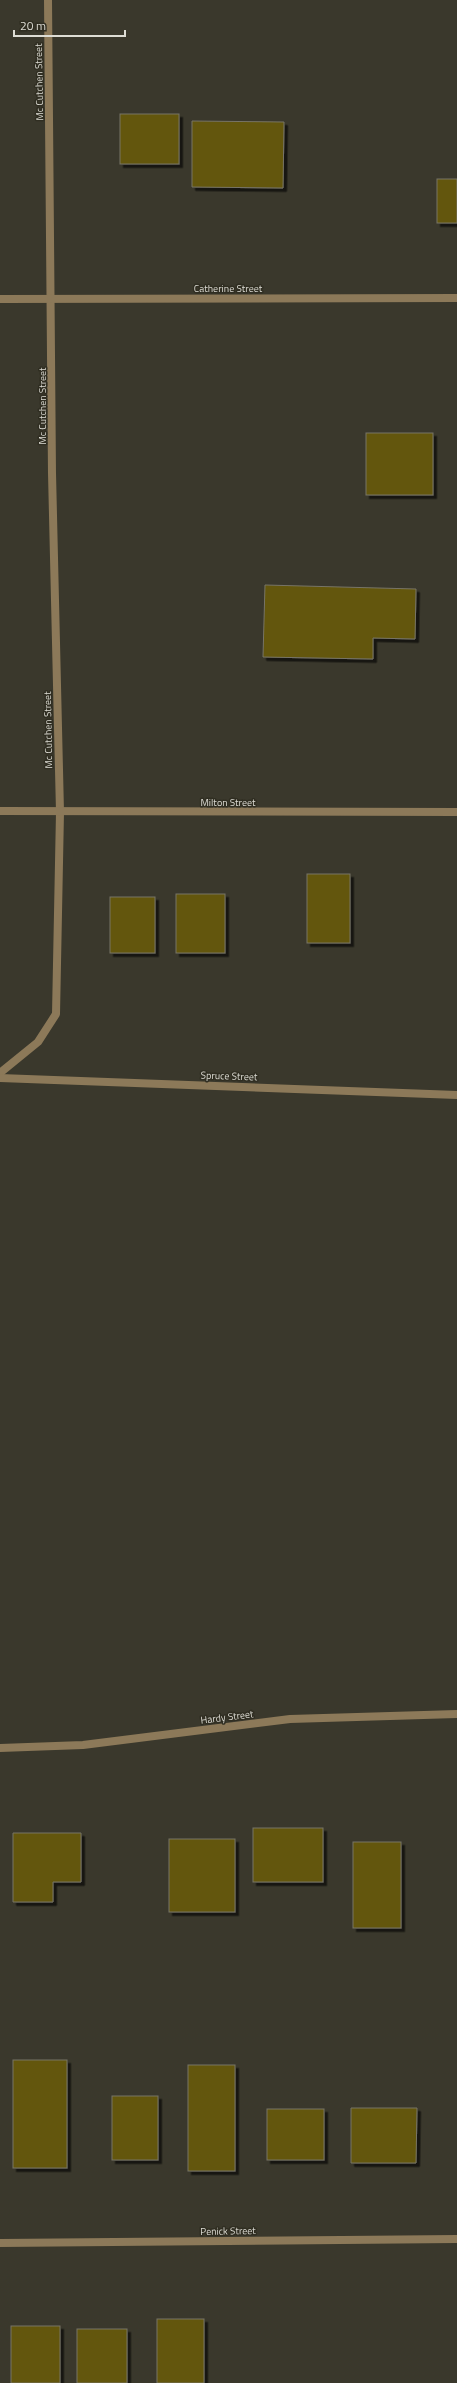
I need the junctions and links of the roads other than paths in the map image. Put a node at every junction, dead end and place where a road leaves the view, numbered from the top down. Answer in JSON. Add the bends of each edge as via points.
{"nodes":[{"id":1,"x":48,"y":0,"type":"edge"},
{"id":2,"x":457,"y":298,"type":"edge"},
{"id":3,"x":0,"y":299,"type":"edge"},
{"id":4,"x":52,"y":299,"type":"junction"},
{"id":5,"x":0,"y":811,"type":"edge"},
{"id":6,"x":60,"y":812,"type":"junction"},
{"id":7,"x":457,"y":812,"type":"edge"},
{"id":8,"x":0,"y":1073,"type":"edge"},
{"id":9,"x":0,"y":1078,"type":"edge"},
{"id":10,"x":457,"y":1095,"type":"edge"},
{"id":11,"x":457,"y":1714,"type":"edge"},
{"id":12,"x":0,"y":1748,"type":"edge"},
{"id":13,"x":457,"y":2239,"type":"edge"},
{"id":14,"x":0,"y":2243,"type":"edge"}],
"edges":[{"from":1,"to":4,"type":"street","name":"Mc Cutchen Street"},
{"from":2,"to":4,"type":"street","name":"Catherine Street"},
{"from":3,"to":4,"type":"street","name":"Catherine Street"},
{"from":4,"to":6,"type":"street","name":"Mc Cutchen Street","via":[[52,473]]},
{"from":5,"to":6,"type":"street","name":"Milton Street"},
{"from":6,"to":7,"type":"street","name":"Milton Street"},
{"from":6,"to":8,"type":"street","name":"Mc Cutchen Street","via":[[56,1014],[38,1042]]},
{"from":9,"to":10,"type":"street","name":"Spruce Street"},
{"from":11,"to":12,"type":"street","name":"Hardy Street","via":[[290,1719],[83,1745]]},
{"from":13,"to":14,"type":"street","name":"Penick Street"}]}
